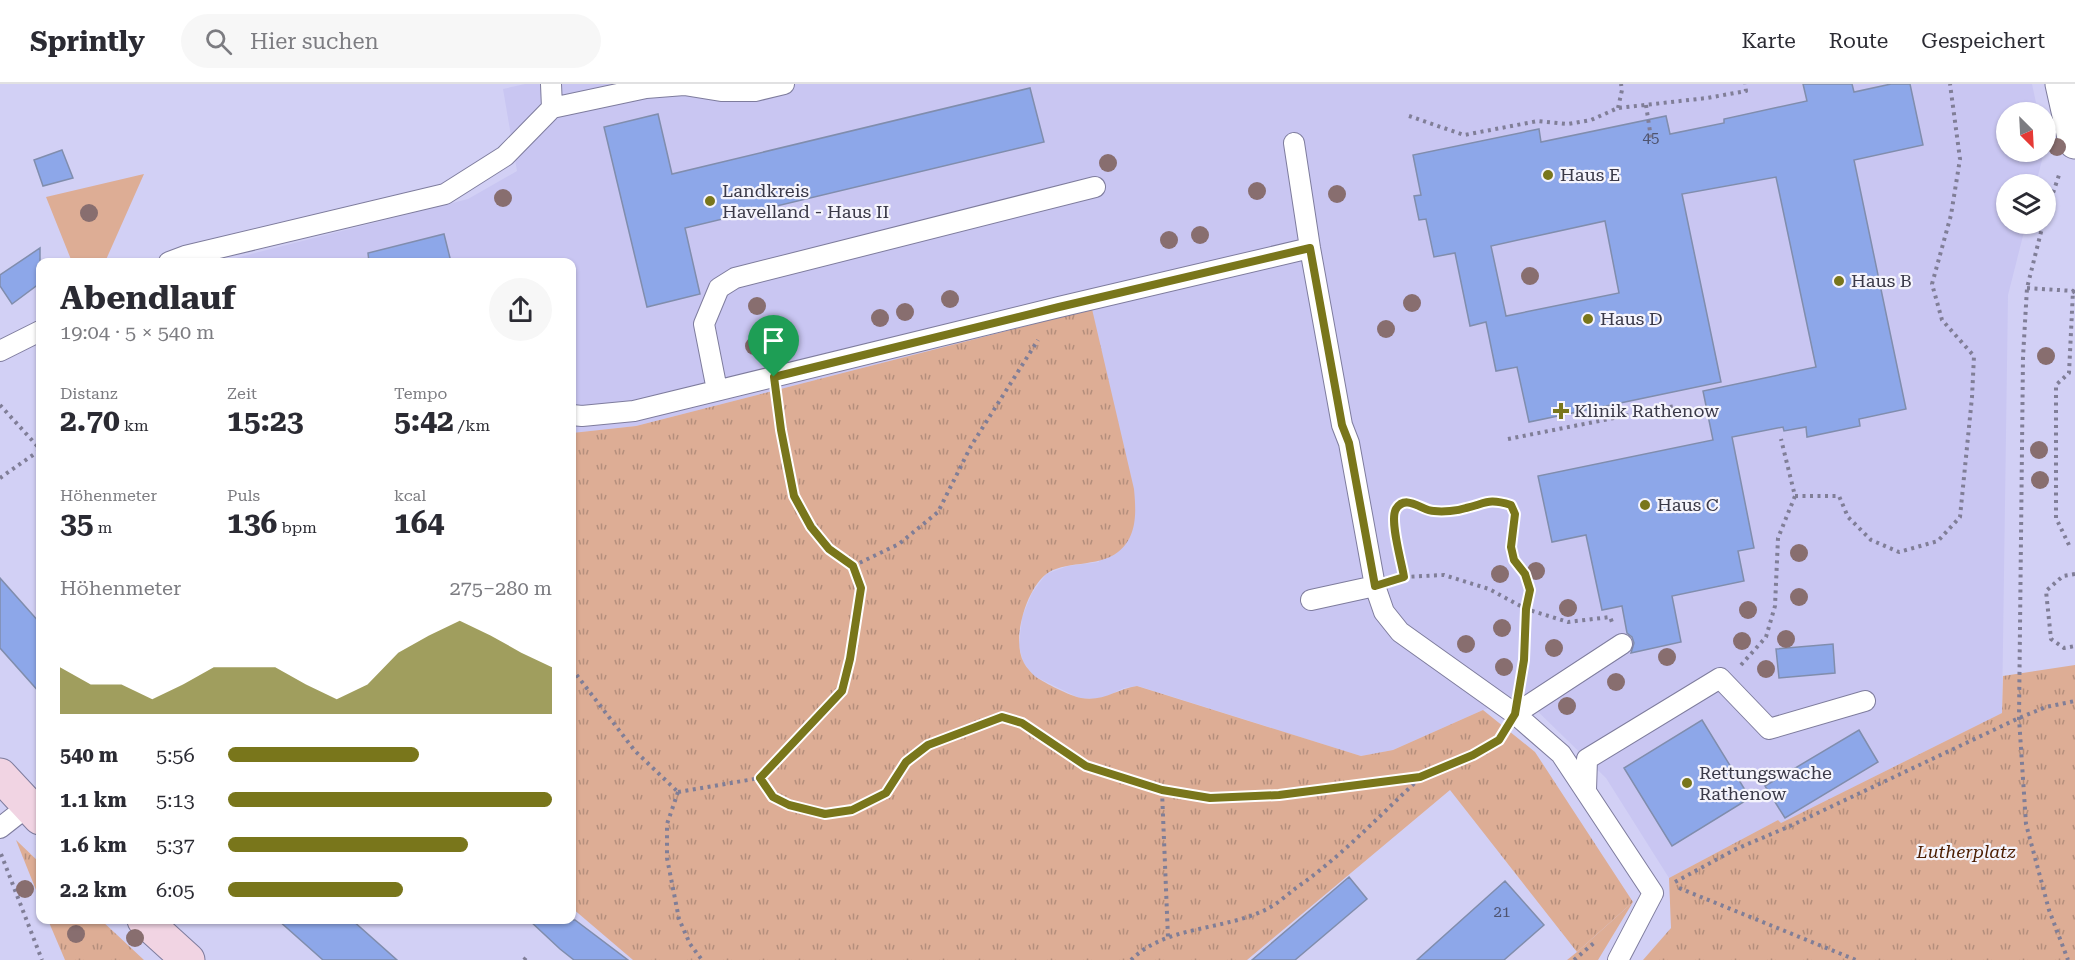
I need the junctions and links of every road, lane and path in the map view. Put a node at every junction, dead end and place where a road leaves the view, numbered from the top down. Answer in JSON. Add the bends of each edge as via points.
{"nodes":[{"id":1,"x":551,"y":84,"type":"edge"},
{"id":2,"x":784,"y":84,"type":"edge"},
{"id":3,"x":1621,"y":84,"type":"edge"},
{"id":4,"x":1745,"y":84,"type":"edge"},
{"id":5,"x":1950,"y":84,"type":"edge"},
{"id":6,"x":2062,"y":84,"type":"edge"},
{"id":7,"x":1646,"y":105,"type":"junction"},
{"id":8,"x":552,"y":108,"type":"junction"},
{"id":9,"x":1618,"y":108,"type":"junction"},
{"id":10,"x":1409,"y":116,"type":"dead end"},
{"id":11,"x":1650,"y":138,"type":"dead end"},
{"id":12,"x":2074,"y":142,"type":"edge"},
{"id":13,"x":1294,"y":143,"type":"dead end"},
{"id":14,"x":2056,"y":182,"type":"edge"},
{"id":15,"x":1095,"y":187,"type":"dead end"},
{"id":16,"x":2040,"y":234,"type":"edge"},
{"id":17,"x":1310,"y":248,"type":"junction"},
{"id":18,"x":180,"y":258,"type":"edge"},
{"id":19,"x":2027,"y":288,"type":"junction"},
{"id":20,"x":2074,"y":292,"type":"edge"},
{"id":21,"x":1059,"y":307,"type":"junction"},
{"id":22,"x":36,"y":333,"type":"edge"},
{"id":23,"x":0,"y":351,"type":"edge"},
{"id":24,"x":774,"y":377,"type":"junction"},
{"id":25,"x":717,"y":390,"type":"junction"},
{"id":26,"x":0,"y":405,"type":"edge"},
{"id":27,"x":1675,"y":406,"type":"dead end"},
{"id":28,"x":576,"y":415,"type":"edge"},
{"id":29,"x":1508,"y":439,"type":"dead end"},
{"id":30,"x":1781,"y":439,"type":"dead end"},
{"id":31,"x":36,"y":446,"type":"edge"},
{"id":32,"x":36,"y":453,"type":"edge"},
{"id":33,"x":0,"y":478,"type":"edge"},
{"id":34,"x":1795,"y":496,"type":"junction"},
{"id":35,"x":2068,"y":545,"type":"dead end"},
{"id":36,"x":853,"y":566,"type":"junction"},
{"id":37,"x":2075,"y":574,"type":"edge"},
{"id":38,"x":1404,"y":577,"type":"junction"},
{"id":39,"x":1375,"y":586,"type":"junction"},
{"id":40,"x":1311,"y":600,"type":"dead end"},
{"id":41,"x":1526,"y":609,"type":"junction"},
{"id":42,"x":1622,"y":644,"type":"joint"},
{"id":43,"x":2075,"y":646,"type":"edge"},
{"id":44,"x":576,"y":674,"type":"edge"},
{"id":45,"x":1720,"y":678,"type":"junction"},
{"id":46,"x":1865,"y":701,"type":"dead end"},
{"id":47,"x":2075,"y":701,"type":"edge"},
{"id":48,"x":1515,"y":714,"type":"junction"},
{"id":49,"x":2019,"y":718,"type":"junction"},
{"id":50,"x":0,"y":775,"type":"edge"},
{"id":51,"x":1420,"y":777,"type":"junction"},
{"id":52,"x":760,"y":778,"type":"junction"},
{"id":53,"x":1162,"y":790,"type":"junction"},
{"id":54,"x":1586,"y":790,"type":"junction"},
{"id":55,"x":678,"y":792,"type":"junction"},
{"id":56,"x":34,"y":812,"type":"edge"},
{"id":57,"x":0,"y":828,"type":"edge"},
{"id":58,"x":0,"y":852,"type":"edge"},
{"id":59,"x":148,"y":924,"type":"edge"},
{"id":60,"x":1168,"y":938,"type":"junction"},
{"id":61,"x":528,"y":955,"type":"dead end"},
{"id":62,"x":42,"y":960,"type":"edge"},
{"id":63,"x":188,"y":960,"type":"edge"},
{"id":64,"x":524,"y":960,"type":"edge"},
{"id":65,"x":702,"y":960,"type":"edge"},
{"id":66,"x":1131,"y":960,"type":"edge"},
{"id":67,"x":1618,"y":960,"type":"edge"},
{"id":68,"x":1856,"y":960,"type":"edge"},
{"id":69,"x":2068,"y":960,"type":"edge"}],
"edges":[{"from":1,"to":8,"type":"lane"},
{"from":2,"to":8,"type":"lane","via":[[755,91],[684,85],[646,88]]},
{"from":3,"to":9,"type":"path"},
{"from":4,"to":7,"type":"path","via":[[1746,91]]},
{"from":5,"to":34,"type":"path","via":[[1960,159],[1951,215],[1932,284],[1942,320],[1974,356],[1960,517],[1938,541],[1899,552],[1871,540],[1848,517],[1839,496]]},
{"from":6,"to":12,"type":"street"},
{"from":7,"to":9,"type":"path"},
{"from":7,"to":11,"type":"path"},
{"from":8,"to":18,"type":"lane","via":[[505,156],[446,194]]},
{"from":9,"to":10,"type":"path","via":[[1591,120],[1568,124],[1538,121],[1464,135]]},
{"from":12,"to":14,"type":"path"},
{"from":13,"to":17,"type":"lane"},
{"from":15,"to":25,"type":"lane","via":[[735,278],[719,288],[704,324]]},
{"from":16,"to":19,"type":"path"},
{"from":17,"to":21,"type":"lane"},
{"from":17,"to":39,"type":"lane"},
{"from":19,"to":20,"type":"path"},
{"from":19,"to":49,"type":"path"},
{"from":20,"to":35,"type":"path","via":[[2069,373],[2055,385],[2056,518]]},
{"from":21,"to":24,"type":"lane"},
{"from":21,"to":36,"type":"path","via":[[971,446],[938,512],[899,544]]},
{"from":22,"to":23,"type":"lane"},
{"from":24,"to":25,"type":"lane"},
{"from":24,"to":36,"type":"path","via":[[794,496],[829,549]]},
{"from":25,"to":28,"type":"lane","via":[[633,411]]},
{"from":26,"to":31,"type":"path"},
{"from":27,"to":29,"type":"path"},
{"from":30,"to":34,"type":"path"},
{"from":32,"to":33,"type":"path"},
{"from":34,"to":45,"type":"path","via":[[1778,538],[1774,606],[1766,637],[1740,666]]},
{"from":36,"to":52,"type":"path","via":[[861,588],[842,691]]},
{"from":37,"to":43,"type":"path","via":[[2063,576],[2046,591],[2051,639],[2064,648]]},
{"from":38,"to":39,"type":"path"},
{"from":38,"to":41,"type":"path","via":[[1444,575],[1489,589]]},
{"from":38,"to":41,"type":"path","via":[[1393,518],[1396,508],[1416,503],[1431,512],[1496,501],[1511,505],[1515,514],[1511,547],[1530,590]]},
{"from":39,"to":40,"type":"lane"},
{"from":39,"to":48,"type":"lane","via":[[1384,612],[1400,632]]},
{"from":41,"to":42,"type":"path","via":[[1568,622],[1610,617]]},
{"from":41,"to":48,"type":"path","via":[[1524,660]]},
{"from":42,"to":48,"type":"lane"},
{"from":44,"to":55,"type":"path","via":[[635,751]]},
{"from":45,"to":46,"type":"lane","via":[[1769,729]]},
{"from":45,"to":54,"type":"lane","via":[[1587,759]]},
{"from":47,"to":49,"type":"path"},
{"from":48,"to":51,"type":"path","via":[[1499,740]]},
{"from":48,"to":54,"type":"lane","via":[[1562,754]]},
{"from":49,"to":68,"type":"path","via":[[1669,884]]},
{"from":49,"to":69,"type":"path","via":[[2026,824],[2049,910]]},
{"from":50,"to":56,"type":"main road"},
{"from":51,"to":53,"type":"path","via":[[1210,798]]},
{"from":51,"to":60,"type":"path","via":[[1323,869],[1268,909]]},
{"from":52,"to":53,"type":"path","via":[[773,797],[789,805],[825,814],[852,810],[886,793],[906,762],[928,745],[1002,717],[1022,723],[1086,766]]},
{"from":52,"to":55,"type":"path"},
{"from":53,"to":60,"type":"path"},
{"from":54,"to":67,"type":"lane","via":[[1653,893]]},
{"from":55,"to":65,"type":"path","via":[[668,824],[666,858],[679,919]]},
{"from":56,"to":57,"type":"lane"},
{"from":58,"to":62,"type":"path"},
{"from":59,"to":63,"type":"main road"},
{"from":60,"to":66,"type":"path"},
{"from":61,"to":64,"type":"path"}]}
